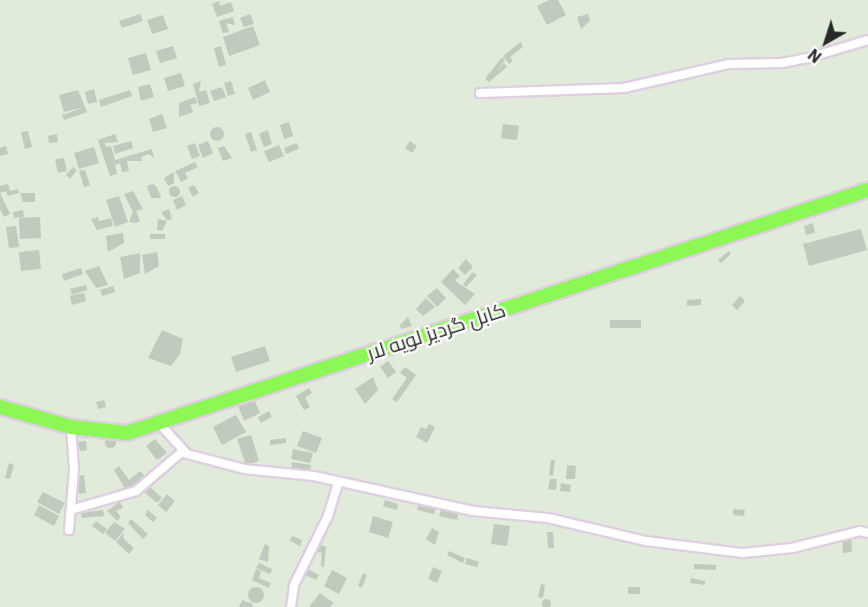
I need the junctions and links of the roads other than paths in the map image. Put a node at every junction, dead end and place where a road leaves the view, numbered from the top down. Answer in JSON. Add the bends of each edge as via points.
{"nodes":[{"id":1,"x":868,"y":40,"type":"edge"},
{"id":2,"x":480,"y":93,"type":"dead end"},
{"id":3,"x":868,"y":190,"type":"edge"},
{"id":4,"x":0,"y":407,"type":"edge"},
{"id":5,"x":159,"y":422,"type":"junction"},
{"id":6,"x":71,"y":427,"type":"junction"},
{"id":7,"x":183,"y":451,"type":"junction"},
{"id":8,"x":338,"y":484,"type":"junction"},
{"id":9,"x":74,"y":509,"type":"junction"},
{"id":10,"x":69,"y":530,"type":"dead end"},
{"id":11,"x":868,"y":533,"type":"edge"},
{"id":12,"x":291,"y":607,"type":"edge"}],
"edges":[{"from":1,"to":2,"type":"street","via":[[808,58],[782,63],[729,63],[624,88]]},
{"from":3,"to":5,"type":"highway","name":"کابل گردیز لویه لار"},
{"from":4,"to":6,"type":"highway","name":"کابل گردیز لویه لار"},
{"from":5,"to":6,"type":"highway","name":"کابل گردیز لویه لار","via":[[127,433]]},
{"from":5,"to":7,"type":"street"},
{"from":6,"to":9,"type":"street"},
{"from":7,"to":8,"type":"street","via":[[244,469],[314,476]]},
{"from":7,"to":9,"type":"street","via":[[136,491]]},
{"from":8,"to":11,"type":"street","via":[[473,511],[548,518],[646,541],[743,553],[792,548],[860,531]]},
{"from":8,"to":12,"type":"street","via":[[328,516],[294,585]]},
{"from":9,"to":10,"type":"street"}]}
